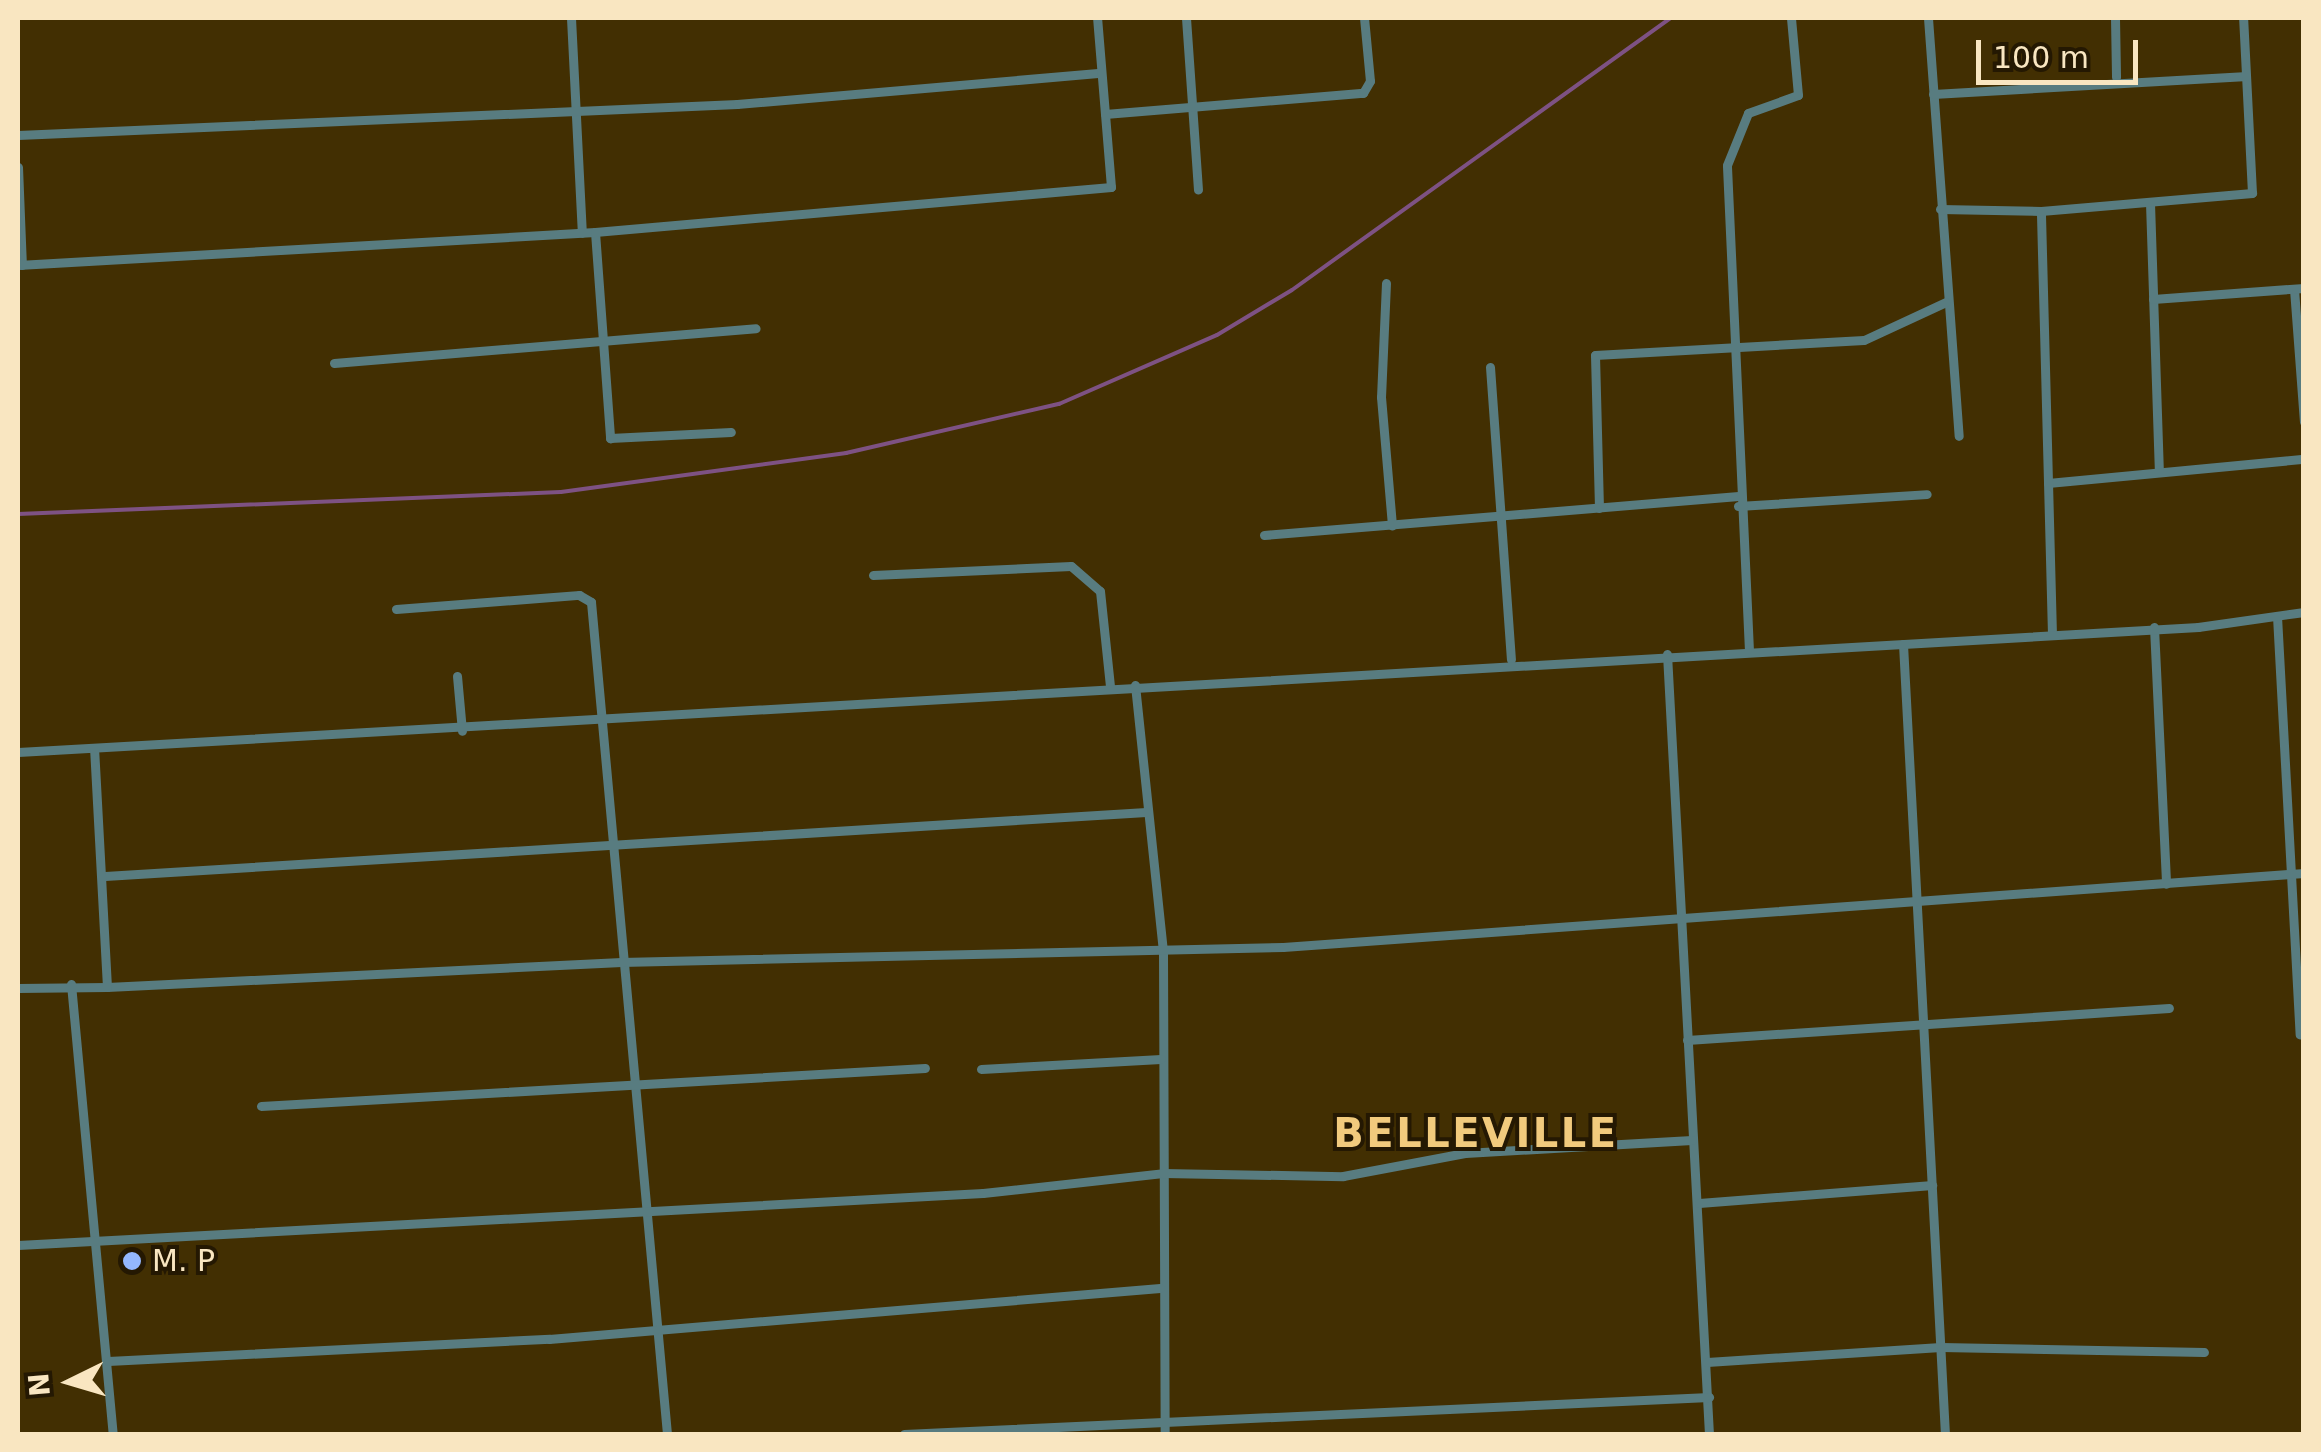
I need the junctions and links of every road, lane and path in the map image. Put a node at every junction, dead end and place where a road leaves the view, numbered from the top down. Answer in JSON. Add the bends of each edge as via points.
{"nodes":[{"id":1,"x":572,"y":18,"type":"edge"},
{"id":2,"x":1097,"y":18,"type":"edge"},
{"id":3,"x":1186,"y":18,"type":"edge"},
{"id":4,"x":1364,"y":18,"type":"edge"},
{"id":5,"x":1791,"y":18,"type":"edge"},
{"id":6,"x":1928,"y":18,"type":"edge"},
{"id":7,"x":2115,"y":18,"type":"edge"},
{"id":8,"x":2244,"y":18,"type":"edge"},
{"id":9,"x":1101,"y":73,"type":"junction"},
{"id":10,"x":2242,"y":76,"type":"junction"},
{"id":11,"x":2116,"y":77,"type":"junction"},
{"id":12,"x":1933,"y":94,"type":"junction"},
{"id":13,"x":1192,"y":108,"type":"junction"},
{"id":14,"x":578,"y":110,"type":"junction"},
{"id":15,"x":1104,"y":114,"type":"junction"},
{"id":16,"x":18,"y":135,"type":"edge"},
{"id":17,"x":18,"y":168,"type":"edge"},
{"id":18,"x":1198,"y":190,"type":"dead end"},
{"id":19,"x":2150,"y":204,"type":"junction"},
{"id":20,"x":1940,"y":209,"type":"junction"},
{"id":21,"x":2041,"y":211,"type":"junction"},
{"id":22,"x":582,"y":232,"type":"junction"},
{"id":23,"x":595,"y":232,"type":"junction"},
{"id":24,"x":20,"y":265,"type":"edge"},
{"id":25,"x":1386,"y":283,"type":"dead end"},
{"id":26,"x":2298,"y":288,"type":"edge"},
{"id":27,"x":2153,"y":299,"type":"junction"},
{"id":28,"x":1946,"y":302,"type":"junction"},
{"id":29,"x":756,"y":328,"type":"dead end"},
{"id":30,"x":602,"y":340,"type":"junction"},
{"id":31,"x":1737,"y":346,"type":"junction"},
{"id":32,"x":334,"y":363,"type":"dead end"},
{"id":33,"x":1490,"y":366,"type":"dead end"},
{"id":34,"x":2304,"y":422,"type":"edge"},
{"id":35,"x":731,"y":432,"type":"dead end"},
{"id":36,"x":1959,"y":436,"type":"dead end"},
{"id":37,"x":2304,"y":459,"type":"edge"},
{"id":38,"x":2159,"y":471,"type":"junction"},
{"id":39,"x":2048,"y":483,"type":"junction"},
{"id":40,"x":1927,"y":494,"type":"dead end"},
{"id":41,"x":1738,"y":501,"type":"junction"},
{"id":42,"x":1599,"y":508,"type":"junction"},
{"id":43,"x":1500,"y":516,"type":"junction"},
{"id":44,"x":1392,"y":526,"type":"junction"},
{"id":45,"x":1264,"y":536,"type":"dead end"},
{"id":46,"x":872,"y":575,"type":"dead end"},
{"id":47,"x":396,"y":609,"type":"dead end"},
{"id":48,"x":2304,"y":612,"type":"edge"},
{"id":49,"x":2277,"y":616,"type":"junction"},
{"id":50,"x":2154,"y":627,"type":"junction"},
{"id":51,"x":2052,"y":635,"type":"junction"},
{"id":52,"x":1903,"y":644,"type":"junction"},
{"id":53,"x":1749,"y":651,"type":"junction"},
{"id":54,"x":1667,"y":654,"type":"junction"},
{"id":55,"x":1511,"y":660,"type":"junction"},
{"id":56,"x":458,"y":676,"type":"dead end"},
{"id":57,"x":1135,"y":685,"type":"junction"},
{"id":58,"x":1110,"y":686,"type":"junction"},
{"id":59,"x":598,"y":722,"type":"junction"},
{"id":60,"x":462,"y":731,"type":"junction"},
{"id":61,"x":94,"y":749,"type":"junction"},
{"id":62,"x":18,"y":752,"type":"edge"},
{"id":63,"x":1146,"y":812,"type":"junction"},
{"id":64,"x":609,"y":844,"type":"junction"},
{"id":65,"x":2304,"y":873,"type":"edge"},
{"id":66,"x":2290,"y":874,"type":"junction"},
{"id":67,"x":105,"y":876,"type":"junction"},
{"id":68,"x":2166,"y":884,"type":"junction"},
{"id":69,"x":1917,"y":903,"type":"junction"},
{"id":70,"x":1680,"y":919,"type":"junction"},
{"id":71,"x":1163,"y":953,"type":"junction"},
{"id":72,"x":621,"y":962,"type":"junction"},
{"id":73,"x":71,"y":984,"type":"junction"},
{"id":74,"x":107,"y":987,"type":"junction"},
{"id":75,"x":18,"y":988,"type":"edge"},
{"id":76,"x":2169,"y":1008,"type":"dead end"},
{"id":77,"x":1923,"y":1022,"type":"junction"},
{"id":78,"x":2300,"y":1034,"type":"dead end"},
{"id":79,"x":1687,"y":1040,"type":"junction"},
{"id":80,"x":1161,"y":1059,"type":"junction"},
{"id":81,"x":926,"y":1068,"type":"dead end"},
{"id":82,"x":981,"y":1069,"type":"dead end"},
{"id":83,"x":629,"y":1090,"type":"junction"},
{"id":84,"x":261,"y":1106,"type":"dead end"},
{"id":85,"x":1692,"y":1140,"type":"junction"},
{"id":86,"x":1163,"y":1173,"type":"junction"},
{"id":87,"x":1932,"y":1185,"type":"junction"},
{"id":88,"x":1699,"y":1203,"type":"junction"},
{"id":89,"x":644,"y":1212,"type":"junction"},
{"id":90,"x":96,"y":1240,"type":"junction"},
{"id":91,"x":18,"y":1244,"type":"edge"},
{"id":92,"x":1160,"y":1288,"type":"junction"},
{"id":93,"x":657,"y":1330,"type":"junction"},
{"id":94,"x":1941,"y":1346,"type":"junction"},
{"id":95,"x":2204,"y":1352,"type":"dead end"},
{"id":96,"x":108,"y":1362,"type":"junction"},
{"id":97,"x":1707,"y":1362,"type":"junction"},
{"id":98,"x":1709,"y":1397,"type":"junction"},
{"id":99,"x":1165,"y":1422,"type":"junction"},
{"id":100,"x":112,"y":1434,"type":"edge"},
{"id":101,"x":667,"y":1434,"type":"edge"},
{"id":102,"x":904,"y":1434,"type":"edge"},
{"id":103,"x":1165,"y":1434,"type":"edge"},
{"id":104,"x":1709,"y":1434,"type":"edge"},
{"id":105,"x":1945,"y":1434,"type":"edge"}],
"edges":[{"from":1,"to":14,"type":"street"},
{"from":2,"to":9,"type":"street"},
{"from":3,"to":13,"type":"street"},
{"from":4,"to":13,"type":"street","via":[[1369,90]]},
{"from":5,"to":31,"type":"street","via":[[1798,95],[1748,113],[1727,165]]},
{"from":6,"to":12,"type":"street"},
{"from":7,"to":11,"type":"street"},
{"from":8,"to":10,"type":"street"},
{"from":9,"to":14,"type":"street"},
{"from":9,"to":15,"type":"street"},
{"from":10,"to":11,"type":"street"},
{"from":10,"to":19,"type":"street","via":[[2252,193]]},
{"from":11,"to":12,"type":"street"},
{"from":12,"to":20,"type":"street"},
{"from":13,"to":15,"type":"street"},
{"from":13,"to":18,"type":"street"},
{"from":14,"to":16,"type":"street"},
{"from":14,"to":22,"type":"street"},
{"from":15,"to":23,"type":"street","via":[[1111,187]]},
{"from":17,"to":24,"type":"street"},
{"from":19,"to":21,"type":"street"},
{"from":19,"to":27,"type":"street"},
{"from":20,"to":21,"type":"street"},
{"from":20,"to":28,"type":"street"},
{"from":21,"to":39,"type":"street"},
{"from":22,"to":23,"type":"street"},
{"from":22,"to":24,"type":"street"},
{"from":23,"to":30,"type":"street"},
{"from":25,"to":44,"type":"street","via":[[1381,397]]},
{"from":26,"to":27,"type":"street"},
{"from":26,"to":34,"type":"street"},
{"from":27,"to":38,"type":"street"},
{"from":28,"to":31,"type":"street","via":[[1864,340]]},
{"from":28,"to":36,"type":"street"},
{"from":29,"to":30,"type":"street"},
{"from":30,"to":32,"type":"street"},
{"from":30,"to":35,"type":"street","via":[[610,438]]},
{"from":31,"to":41,"type":"street"},
{"from":31,"to":42,"type":"street","via":[[1594,356]]},
{"from":33,"to":43,"type":"street"},
{"from":37,"to":38,"type":"street"},
{"from":38,"to":39,"type":"street"},
{"from":39,"to":51,"type":"street"},
{"from":40,"to":41,"type":"street"},
{"from":41,"to":42,"type":"street"},
{"from":41,"to":53,"type":"street"},
{"from":42,"to":43,"type":"street"},
{"from":43,"to":44,"type":"street"},
{"from":43,"to":55,"type":"street"},
{"from":44,"to":45,"type":"street"},
{"from":46,"to":58,"type":"street","via":[[1072,566],[1100,590]]},
{"from":47,"to":59,"type":"street","via":[[580,595],[590,602]]},
{"from":48,"to":49,"type":"street"},
{"from":49,"to":50,"type":"street"},
{"from":49,"to":66,"type":"street"},
{"from":50,"to":51,"type":"street"},
{"from":50,"to":68,"type":"street"},
{"from":51,"to":52,"type":"street"},
{"from":52,"to":53,"type":"street"},
{"from":52,"to":69,"type":"street"},
{"from":53,"to":54,"type":"street"},
{"from":54,"to":55,"type":"street"},
{"from":54,"to":70,"type":"street"},
{"from":55,"to":57,"type":"street"},
{"from":56,"to":60,"type":"street"},
{"from":57,"to":58,"type":"street"},
{"from":57,"to":63,"type":"street"},
{"from":58,"to":59,"type":"street"},
{"from":59,"to":60,"type":"street"},
{"from":59,"to":64,"type":"street"},
{"from":60,"to":61,"type":"street"},
{"from":61,"to":62,"type":"street"},
{"from":61,"to":67,"type":"street"},
{"from":63,"to":64,"type":"street"},
{"from":63,"to":71,"type":"street"},
{"from":64,"to":67,"type":"street"},
{"from":64,"to":72,"type":"street"},
{"from":65,"to":66,"type":"street"},
{"from":66,"to":68,"type":"street"},
{"from":66,"to":78,"type":"street"},
{"from":67,"to":74,"type":"street"},
{"from":68,"to":69,"type":"street","via":[[2072,884]]},
{"from":69,"to":70,"type":"street"},
{"from":69,"to":77,"type":"street"},
{"from":70,"to":71,"type":"street"},
{"from":70,"to":79,"type":"street"},
{"from":71,"to":72,"type":"street"},
{"from":71,"to":80,"type":"street"},
{"from":72,"to":74,"type":"street"},
{"from":72,"to":83,"type":"street"},
{"from":73,"to":74,"type":"street"},
{"from":73,"to":75,"type":"street"},
{"from":73,"to":90,"type":"street"},
{"from":76,"to":77,"type":"street"},
{"from":77,"to":79,"type":"street"},
{"from":77,"to":87,"type":"street"},
{"from":79,"to":85,"type":"street"},
{"from":80,"to":82,"type":"street"},
{"from":80,"to":86,"type":"street"},
{"from":81,"to":83,"type":"street"},
{"from":83,"to":84,"type":"street"},
{"from":83,"to":89,"type":"street"},
{"from":85,"to":86,"type":"street","via":[[1465,1154],[1343,1176]]},
{"from":85,"to":88,"type":"street"},
{"from":86,"to":89,"type":"street"},
{"from":86,"to":92,"type":"street"},
{"from":87,"to":88,"type":"street"},
{"from":87,"to":94,"type":"street"},
{"from":88,"to":97,"type":"street"},
{"from":89,"to":90,"type":"street"},
{"from":89,"to":93,"type":"street"},
{"from":90,"to":91,"type":"street"},
{"from":90,"to":96,"type":"street"},
{"from":92,"to":93,"type":"street"},
{"from":92,"to":99,"type":"street"},
{"from":93,"to":96,"type":"street"},
{"from":93,"to":101,"type":"street"},
{"from":94,"to":95,"type":"street"},
{"from":94,"to":97,"type":"street"},
{"from":94,"to":105,"type":"street"},
{"from":96,"to":100,"type":"street"},
{"from":97,"to":98,"type":"street"},
{"from":98,"to":99,"type":"street"},
{"from":98,"to":104,"type":"street"},
{"from":99,"to":102,"type":"street"},
{"from":99,"to":103,"type":"street"}]}
